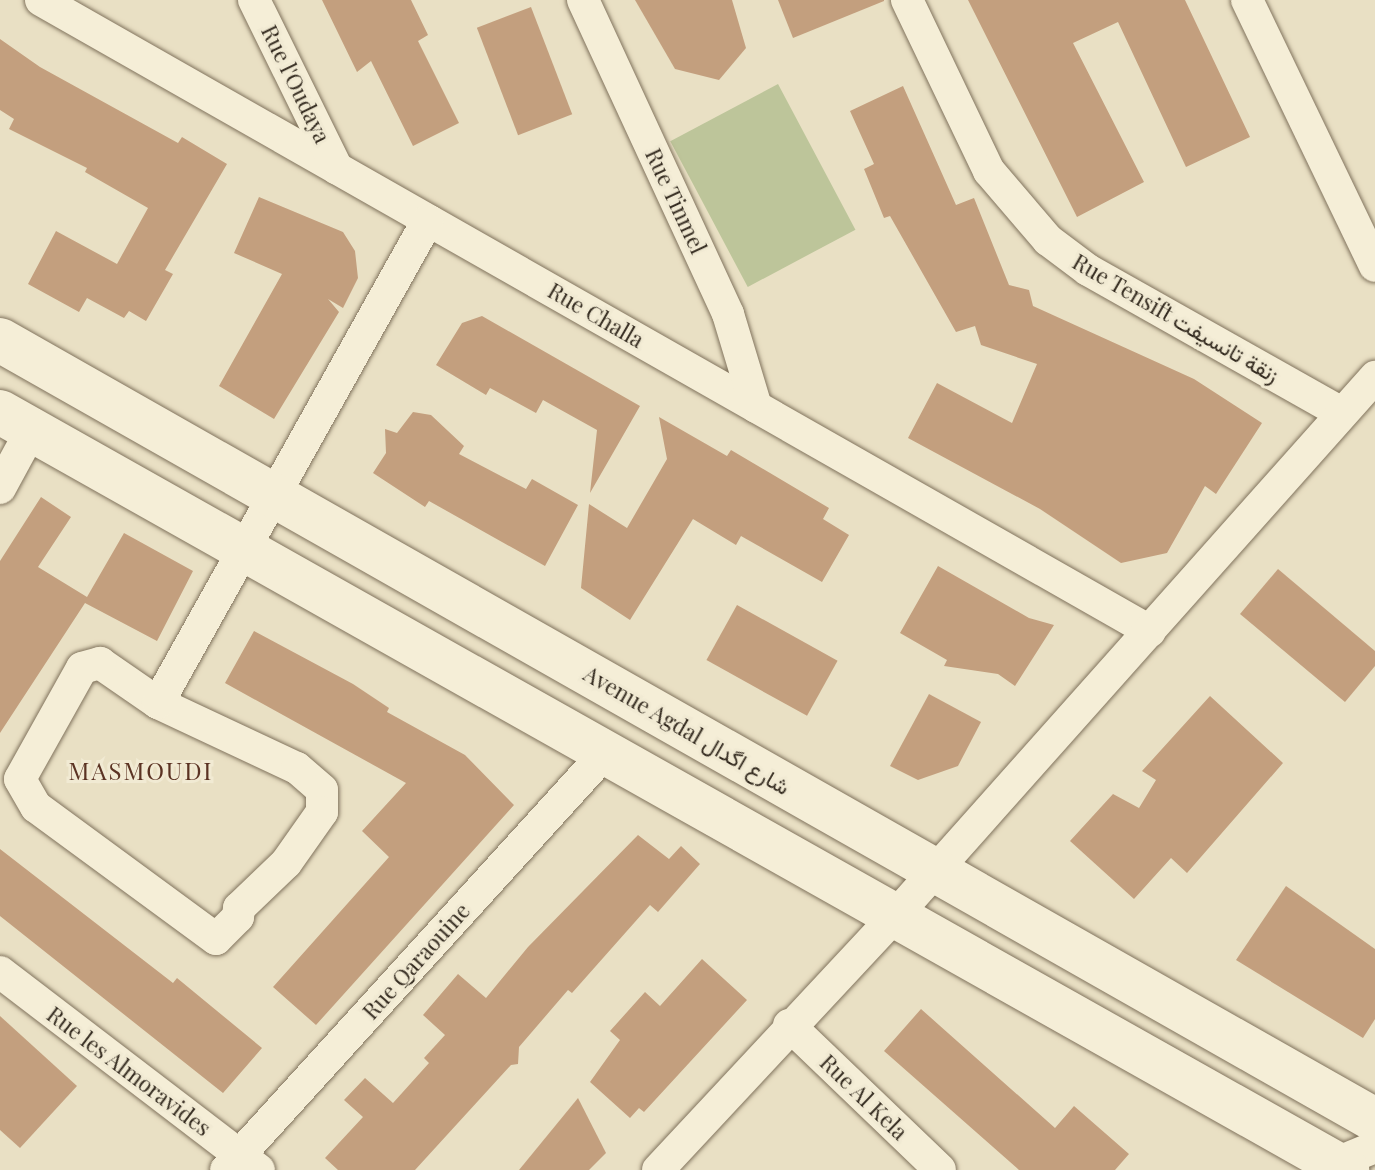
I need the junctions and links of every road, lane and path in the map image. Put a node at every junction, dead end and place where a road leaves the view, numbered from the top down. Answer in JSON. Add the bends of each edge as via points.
{"nodes":[{"id":1,"x":41,"y":0,"type":"edge"},
{"id":2,"x":254,"y":0,"type":"edge"},
{"id":3,"x":583,"y":0,"type":"edge"},
{"id":4,"x":907,"y":0,"type":"edge"},
{"id":5,"x":1247,"y":0,"type":"edge"},
{"id":6,"x":337,"y":169,"type":"junction"},
{"id":7,"x":428,"y":220,"type":"junction"},
{"id":8,"x":1375,"y":266,"type":"edge"},
{"id":9,"x":0,"y":340,"type":"edge"},
{"id":10,"x":1375,"y":377,"type":"edge"},
{"id":11,"x":756,"y":407,"type":"junction"},
{"id":12,"x":1342,"y":413,"type":"junction"},
{"id":13,"x":16,"y":421,"type":"edge"},
{"id":14,"x":0,"y":488,"type":"edge"},
{"id":15,"x":271,"y":494,"type":"junction"},
{"id":16,"x":242,"y":549,"type":"junction"},
{"id":17,"x":1150,"y":631,"type":"junction"},
{"id":18,"x":158,"y":703,"type":"junction"},
{"id":19,"x":605,"y":753,"type":"junction"},
{"id":20,"x":933,"y":869,"type":"junction"},
{"id":21,"x":895,"y":916,"type":"junction"},
{"id":22,"x":0,"y":972,"type":"edge"},
{"id":23,"x":789,"y":1025,"type":"junction"},
{"id":24,"x":1375,"y":1120,"type":"edge"},
{"id":25,"x":1375,"y":1147,"type":"edge"},
{"id":26,"x":242,"y":1165,"type":"edge"},
{"id":27,"x":1333,"y":1168,"type":"edge"},
{"id":28,"x":658,"y":1170,"type":"edge"},
{"id":29,"x":940,"y":1170,"type":"edge"}],
"edges":[{"from":1,"to":6,"type":"street","name":"Rue Challa"},
{"from":2,"to":6,"type":"street","name":"Rue l'Oudaya"},
{"from":3,"to":11,"type":"street","name":"Rue Tinmel","via":[[728,314]]},
{"from":4,"to":12,"type":"street","name":"Rue Tensift زنقة تانسيفت","via":[[989,171],[1048,240],[1088,270]]},
{"from":5,"to":8,"type":"street"},
{"from":6,"to":7,"type":"street","name":"Rue Challa"},
{"from":7,"to":11,"type":"street","name":"Rue Challa"},
{"from":7,"to":15,"type":"street"},
{"from":9,"to":15,"type":"street","name":"Avenue Agdal شارع اگدال"},
{"from":10,"to":12,"type":"street"},
{"from":11,"to":17,"type":"street","name":"Rue Challa"},
{"from":12,"to":17,"type":"street"},
{"from":13,"to":14,"type":"street"},
{"from":13,"to":16,"type":"street"},
{"from":15,"to":16,"type":"street"},
{"from":15,"to":20,"type":"street","name":"Avenue Agdal شارع اگدال"},
{"from":16,"to":18,"type":"street"},
{"from":16,"to":19,"type":"street"},
{"from":17,"to":20,"type":"street"},
{"from":18,"to":18,"type":"street","via":[[117,672],[89,664],[55,708],[20,779],[36,807],[216,939],[238,917],[239,908],[286,863],[322,812],[322,790],[297,768]]},
{"from":19,"to":21,"type":"street"},
{"from":19,"to":26,"type":"street","name":"Rue Qaraouine"},
{"from":20,"to":21,"type":"street"},
{"from":20,"to":24,"type":"street","name":"Avenue Agdal شارع اگدال"},
{"from":21,"to":23,"type":"street"},
{"from":21,"to":27,"type":"street"},
{"from":22,"to":26,"type":"street","name":"Rue les Almoravides"},
{"from":23,"to":28,"type":"street"},
{"from":23,"to":29,"type":"street","name":"Rue Al Kela"},
{"from":25,"to":27,"type":"street"}]}
